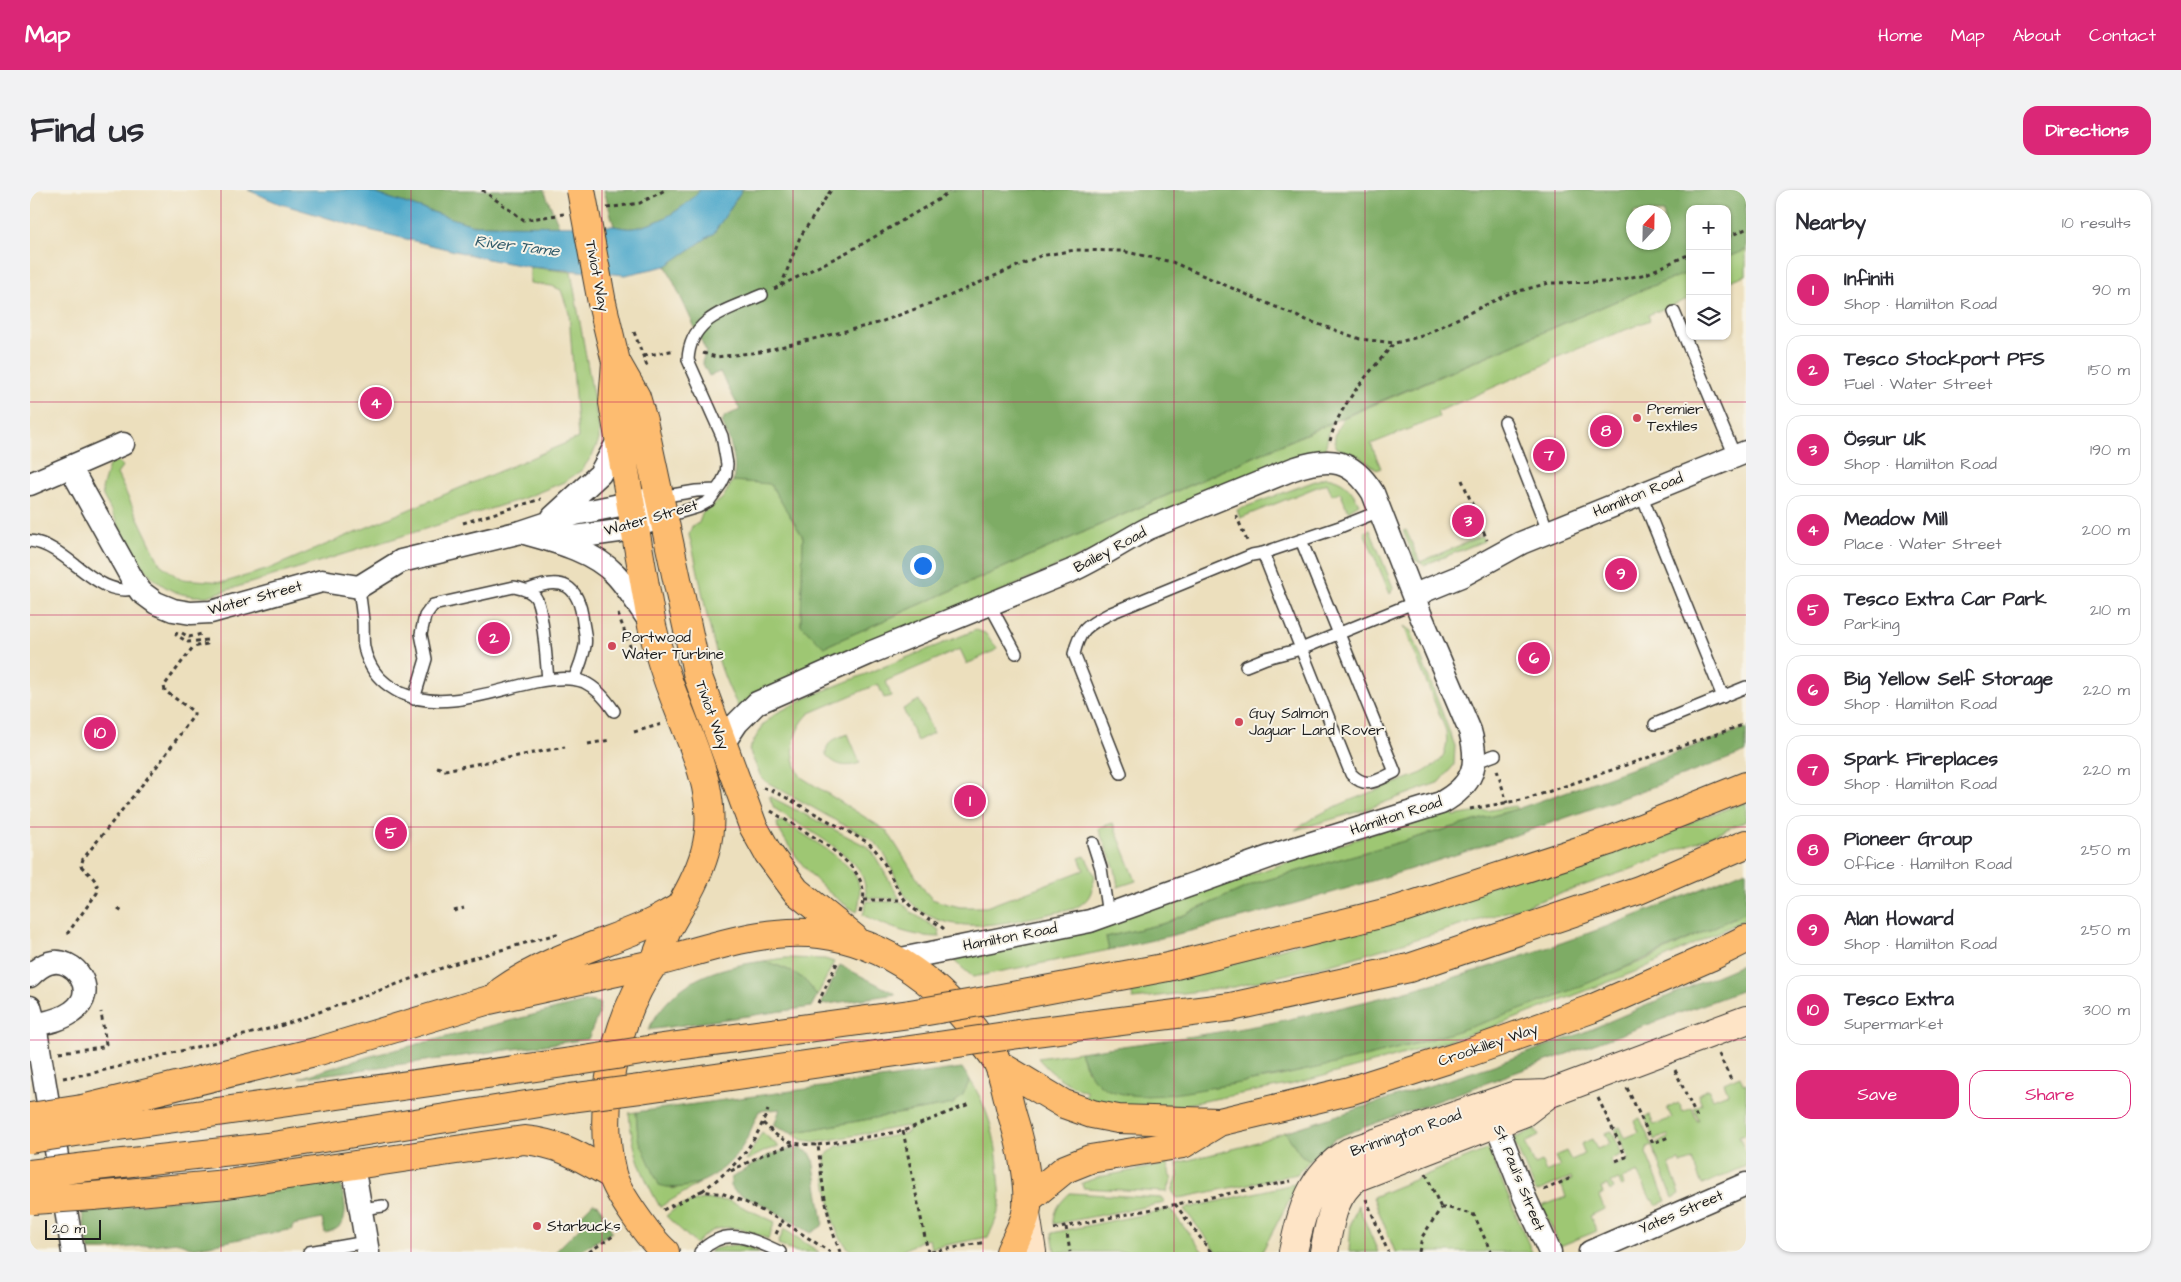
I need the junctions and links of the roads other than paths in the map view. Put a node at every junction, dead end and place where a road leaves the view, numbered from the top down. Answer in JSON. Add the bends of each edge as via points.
{"nodes":[{"id":1,"x":580,"y":190,"type":"edge"},
{"id":2,"x":762,"y":295,"type":"road end"},
{"id":3,"x":1674,"y":312,"type":"dead end"},
{"id":4,"x":616,"y":362,"type":"junction"},
{"id":5,"x":1505,"y":422,"type":"dead end"},
{"id":6,"x":619,"y":439,"type":"junction"},
{"id":7,"x":123,"y":444,"type":"dead end"},
{"id":8,"x":1740,"y":454,"type":"edge"},
{"id":9,"x":70,"y":467,"type":"junction"},
{"id":10,"x":30,"y":484,"type":"edge"},
{"id":11,"x":716,"y":490,"type":"junction"},
{"id":12,"x":1641,"y":494,"type":"junction"},
{"id":13,"x":662,"y":507,"type":"junction"},
{"id":14,"x":1380,"y":511,"type":"junction"},
{"id":15,"x":632,"y":514,"type":"junction"},
{"id":16,"x":548,"y":531,"type":"junction"},
{"id":17,"x":1548,"y":531,"type":"junction"},
{"id":18,"x":1301,"y":540,"type":"junction"},
{"id":19,"x":30,"y":541,"type":"edge"},
{"id":20,"x":1257,"y":554,"type":"junction"},
{"id":21,"x":359,"y":587,"type":"junction"},
{"id":22,"x":138,"y":588,"type":"junction"},
{"id":23,"x":528,"y":590,"type":"junction"},
{"id":24,"x":1415,"y":599,"type":"junction"},
{"id":25,"x":990,"y":605,"type":"junction"},
{"id":26,"x":652,"y":626,"type":"junction"},
{"id":27,"x":1339,"y":634,"type":"junction"},
{"id":28,"x":1301,"y":649,"type":"junction"},
{"id":29,"x":1016,"y":653,"type":"dead end"},
{"id":30,"x":1246,"y":666,"type":"dead end"},
{"id":31,"x":574,"y":679,"type":"junction"},
{"id":32,"x":548,"y":680,"type":"junction"},
{"id":33,"x":1746,"y":687,"type":"edge"},
{"id":34,"x":1723,"y":697,"type":"junction"},
{"id":35,"x":414,"y":699,"type":"junction"},
{"id":36,"x":614,"y":711,"type":"dead end"},
{"id":37,"x":1655,"y":724,"type":"dead end"},
{"id":38,"x":723,"y":744,"type":"junction"},
{"id":39,"x":1121,"y":774,"type":"dead end"},
{"id":40,"x":1746,"y":786,"type":"edge"},
{"id":41,"x":1093,"y":843,"type":"dead end"},
{"id":42,"x":1746,"y":844,"type":"edge"},
{"id":43,"x":685,"y":899,"type":"junction"},
{"id":44,"x":1108,"y":915,"type":"junction"},
{"id":45,"x":1746,"y":939,"type":"edge"},
{"id":46,"x":859,"y":942,"type":"junction"},
{"id":47,"x":896,"y":960,"type":"junction"},
{"id":48,"x":654,"y":963,"type":"junction"},
{"id":49,"x":30,"y":976,"type":"edge"},
{"id":50,"x":488,"y":1000,"type":"junction"},
{"id":51,"x":33,"y":1016,"type":"edge"},
{"id":52,"x":1746,"y":1020,"type":"edge"},
{"id":53,"x":999,"y":1065,"type":"junction"},
{"id":54,"x":1492,"y":1114,"type":"junction"},
{"id":55,"x":30,"y":1117,"type":"edge"},
{"id":56,"x":83,"y":1120,"type":"junction"},
{"id":57,"x":1219,"y":1122,"type":"junction"},
{"id":58,"x":30,"y":1139,"type":"edge"},
{"id":59,"x":612,"y":1175,"type":"junction"},
{"id":60,"x":356,"y":1182,"type":"dead end"},
{"id":61,"x":1746,"y":1184,"type":"edge"},
{"id":62,"x":31,"y":1191,"type":"edge"},
{"id":63,"x":383,"y":1206,"type":"dead end"},
{"id":64,"x":1026,"y":1207,"type":"junction"},
{"id":65,"x":361,"y":1209,"type":"junction"},
{"id":66,"x":636,"y":1217,"type":"junction"},
{"id":67,"x":1290,"y":1246,"type":"edge"},
{"id":68,"x":367,"y":1247,"type":"edge"},
{"id":69,"x":998,"y":1247,"type":"edge"},
{"id":70,"x":1327,"y":1247,"type":"edge"},
{"id":71,"x":73,"y":1252,"type":"edge"},
{"id":72,"x":309,"y":1252,"type":"edge"},
{"id":73,"x":639,"y":1252,"type":"edge"},
{"id":74,"x":665,"y":1252,"type":"edge"},
{"id":75,"x":700,"y":1252,"type":"edge"},
{"id":76,"x":780,"y":1252,"type":"edge"},
{"id":77,"x":1032,"y":1252,"type":"edge"},
{"id":78,"x":1550,"y":1252,"type":"edge"},
{"id":79,"x":1590,"y":1252,"type":"edge"}],
"edges":[{"from":1,"to":4,"type":"main road","name":"Tiviot Way","bridge":true},
{"from":2,"to":11,"type":"lane","via":[[708,320],[697,329],[688,349],[688,360],[722,436],[726,454],[726,474]]},
{"from":3,"to":8,"type":"lane"},
{"from":4,"to":6,"type":"main road","name":"Tiviot Way","via":[[613,403]]},
{"from":4,"to":13,"type":"main road","name":"Tiviot Way","via":[[636,398]]},
{"from":5,"to":17,"type":"lane"},
{"from":6,"to":15,"type":"main road","name":"Tiviot Way"},
{"from":6,"to":16,"type":"street","via":[[600,474]]},
{"from":7,"to":9,"type":"street"},
{"from":8,"to":12,"type":"street","name":"Hamilton Road"},
{"from":9,"to":10,"type":"street"},
{"from":9,"to":22,"type":"street","name":"Water Street"},
{"from":11,"to":13,"type":"lane","via":[[696,491]]},
{"from":11,"to":13,"type":"lane","name":"Water Street","via":[[709,501],[698,507]]},
{"from":12,"to":17,"type":"street","name":"Hamilton Road"},
{"from":12,"to":34,"type":"lane"},
{"from":13,"to":15,"type":"street","name":"Water Street"},
{"from":13,"to":38,"type":"main road","name":"Tiviot Way","via":[[698,677]]},
{"from":14,"to":18,"type":"lane"},
{"from":14,"to":24,"type":"street","name":"Bailey Road"},
{"from":14,"to":25,"type":"street","name":"Bailey Road","via":[[1366,482],[1354,470],[1335,462],[1316,462],[1149,528],[1098,559]]},
{"from":15,"to":16,"type":"street","name":"Water Street","via":[[619,531]]},
{"from":15,"to":26,"type":"main road","name":"Tiviot Way"},
{"from":16,"to":21,"type":"street","name":"Water Street","via":[[521,532],[401,560]]},
{"from":16,"to":26,"type":"street","name":"Water Street","via":[[614,574]]},
{"from":17,"to":24,"type":"street","name":"Hamilton Road","via":[[1461,576],[1424,591]]},
{"from":18,"to":20,"type":"lane"},
{"from":18,"to":27,"type":"lane"},
{"from":19,"to":22,"type":"lane","via":[[39,542],[64,556],[107,586],[124,591]]},
{"from":20,"to":28,"type":"lane"},
{"from":20,"to":39,"type":"lane","via":[[1111,613],[1082,631],[1074,654]]},
{"from":21,"to":22,"type":"street","name":"Water Street","via":[[322,580],[212,612],[191,613],[156,603]]},
{"from":21,"to":35,"type":"lane","via":[[362,643],[368,662],[382,681]]},
{"from":23,"to":31,"type":"lane","via":[[544,583],[559,583],[574,591],[582,613],[586,644]]},
{"from":23,"to":32,"type":"lane","via":[[537,600]]},
{"from":23,"to":35,"type":"lane","via":[[514,587],[433,605],[425,616],[421,634],[426,659]]},
{"from":24,"to":27,"type":"lane","via":[[1406,606]]},
{"from":24,"to":44,"type":"street","name":"Hamilton Road","via":[[1475,747],[1489,762],[1459,792],[1441,803],[1280,853]]},
{"from":25,"to":29,"type":"lane"},
{"from":25,"to":38,"type":"street","name":"Bailey Road","via":[[757,703],[737,723]]},
{"from":26,"to":43,"type":"main road","name":"Tiviot Way","via":[[660,658],[700,764],[711,814],[710,834],[699,873]]},
{"from":27,"to":28,"type":"lane"},
{"from":27,"to":28,"type":"lane","via":[[1395,772],[1367,784],[1351,774]]},
{"from":28,"to":30,"type":"lane"},
{"from":31,"to":32,"type":"lane"},
{"from":31,"to":36,"type":"lane","via":[[595,688]]},
{"from":32,"to":35,"type":"lane","via":[[456,699]]},
{"from":33,"to":34,"type":"lane"},
{"from":34,"to":37,"type":"lane"},
{"from":38,"to":46,"type":"main road","name":"Tiviot Way","via":[[753,826],[772,860],[796,891]]},
{"from":40,"to":56,"type":"main road","bridge":true,"via":[[1609,841],[1400,909],[1168,966],[910,1014],[578,1061]]},
{"from":41,"to":44,"type":"lane"},
{"from":42,"to":62,"type":"main road","bridge":true,"via":[[1640,890],[1409,968],[1231,1007],[570,1098],[267,1147],[87,1167]]},
{"from":43,"to":48,"type":"main road","name":"Tiviot Way","via":[[667,930]]},
{"from":43,"to":50,"type":"main road","via":[[644,926],[523,976]]},
{"from":44,"to":47,"type":"street","name":"Hamilton Road","via":[[1080,924]]},
{"from":45,"to":57,"type":"main road","name":"Crookilley Way","via":[[1591,1009],[1468,1053],[1349,1091]]},
{"from":46,"to":47,"type":"main road"},
{"from":46,"to":48,"type":"main road","via":[[820,934],[789,933],[738,940]]},
{"from":47,"to":53,"type":"main road","via":[[943,994],[971,1024]]},
{"from":48,"to":50,"type":"main road"},
{"from":48,"to":59,"type":"main road","name":"Tiviot Way","via":[[632,1005],[610,1069],[606,1126]]},
{"from":49,"to":51,"type":"street","via":[[49,963],[58,962],[76,971],[86,990],[84,998],[72,1012],[56,1020]]},
{"from":50,"to":56,"type":"main road"},
{"from":51,"to":71,"type":"street"},
{"from":52,"to":54,"type":"street","name":"Brinnington Road","via":[[1548,1094],[1523,1113]]},
{"from":53,"to":57,"type":"main road","name":"Crookilley Way","via":[[1064,1104],[1092,1114],[1118,1120]]},
{"from":53,"to":64,"type":"main road","via":[[1019,1135]]},
{"from":54,"to":67,"type":"street","name":"Brinnington Road","via":[[1349,1152],[1337,1159],[1317,1179]]},
{"from":54,"to":70,"type":"street","name":"Brinnington Road","via":[[1357,1177],[1336,1201]]},
{"from":54,"to":78,"type":"street","name":"St. Paul's Street"},
{"from":55,"to":56,"type":"main road","bridge":true},
{"from":56,"to":58,"type":"main road","bridge":true},
{"from":57,"to":64,"type":"main road","name":"Crookilley Way","via":[[1183,1144],[1090,1159],[1066,1169]]},
{"from":59,"to":62,"type":"main road","bridge":true,"via":[[568,1149],[524,1140],[227,1184],[92,1196]]},
{"from":59,"to":66,"type":"main road"},
{"from":60,"to":65,"type":"street"},
{"from":61,"to":79,"type":"street","name":"Yates Street"},
{"from":63,"to":65,"type":"lane"},
{"from":64,"to":69,"type":"main road"},
{"from":64,"to":77,"type":"street"},
{"from":65,"to":68,"type":"street"},
{"from":66,"to":73,"type":"main road"},
{"from":66,"to":74,"type":"main road"},
{"from":68,"to":72,"type":"lane"},
{"from":75,"to":76,"type":"lane","via":[[718,1238],[730,1236],[756,1241]]}]}
